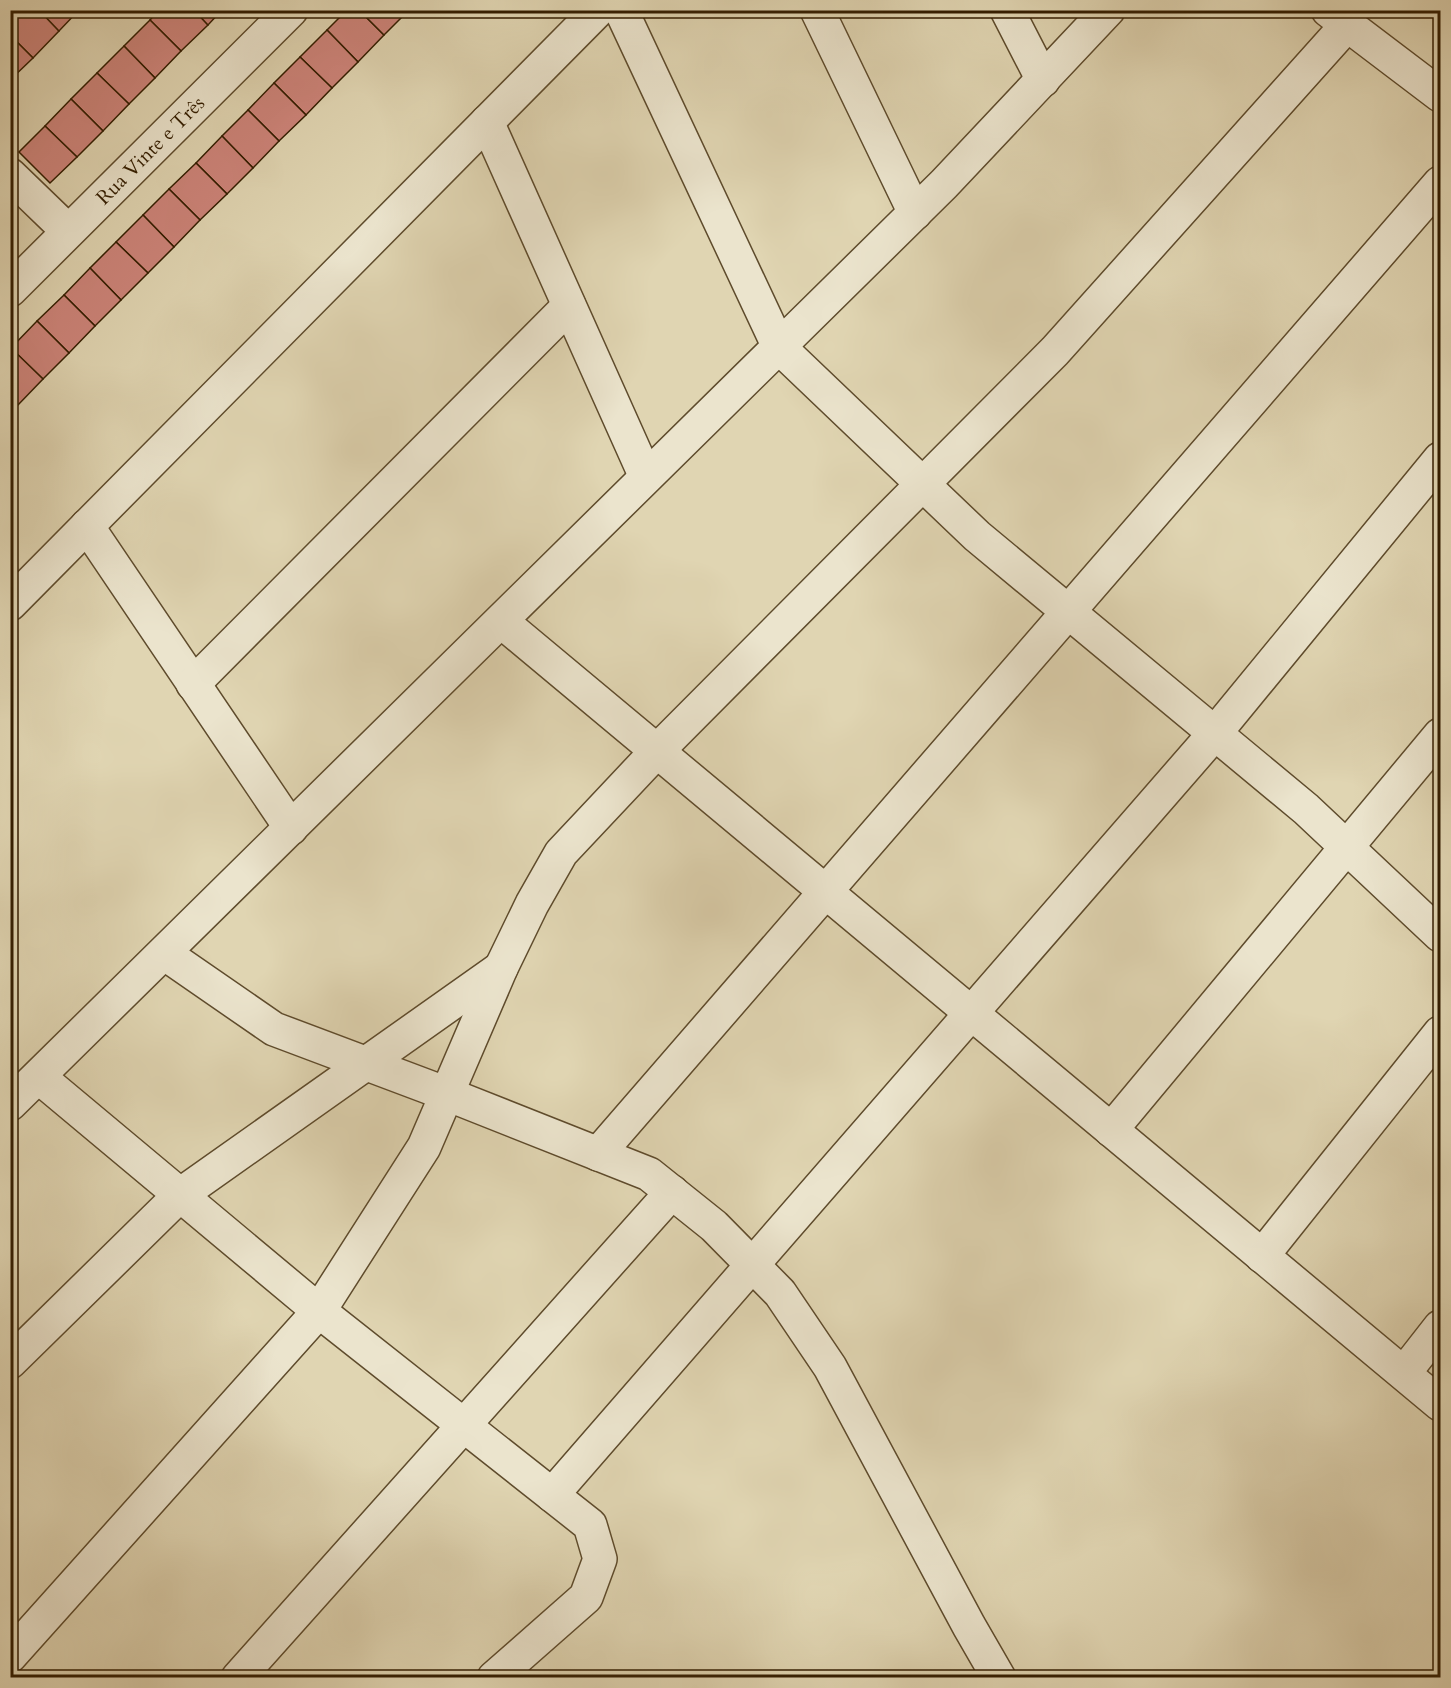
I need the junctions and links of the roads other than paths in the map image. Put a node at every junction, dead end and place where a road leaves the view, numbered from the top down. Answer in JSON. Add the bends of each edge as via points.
{"nodes":[{"id":1,"x":291,"y":10,"type":"edge"},
{"id":2,"x":598,"y":10,"type":"edge"},
{"id":3,"x":621,"y":10,"type":"edge"},
{"id":4,"x":817,"y":10,"type":"edge"},
{"id":5,"x":1007,"y":10,"type":"edge"},
{"id":6,"x":1108,"y":10,"type":"edge"},
{"id":7,"x":1338,"y":18,"type":"edge"},
{"id":8,"x":1043,"y":80,"type":"junction"},
{"id":9,"x":1440,"y":95,"type":"edge"},
{"id":10,"x":487,"y":123,"type":"junction"},
{"id":11,"x":10,"y":175,"type":"edge"},
{"id":12,"x":1440,"y":183,"type":"edge"},
{"id":13,"x":915,"y":213,"type":"junction"},
{"id":14,"x":68,"y":231,"type":"junction"},
{"id":15,"x":10,"y":290,"type":"edge"},
{"id":16,"x":569,"y":306,"type":"junction"},
{"id":17,"x":778,"y":347,"type":"junction"},
{"id":18,"x":1440,"y":459,"type":"edge"},
{"id":19,"x":646,"y":477,"type":"junction"},
{"id":20,"x":922,"y":484,"type":"junction"},
{"id":21,"x":87,"y":526,"type":"junction"},
{"id":22,"x":10,"y":604,"type":"edge"},
{"id":23,"x":1068,"y":612,"type":"junction"},
{"id":24,"x":501,"y":621,"type":"junction"},
{"id":25,"x":194,"y":684,"type":"junction"},
{"id":26,"x":1215,"y":733,"type":"junction"},
{"id":27,"x":1440,"y":735,"type":"edge"},
{"id":28,"x":657,"y":751,"type":"junction"},
{"id":29,"x":291,"y":828,"type":"junction"},
{"id":30,"x":1347,"y":848,"type":"junction"},
{"id":31,"x":825,"y":892,"type":"junction"},
{"id":32,"x":1440,"y":935,"type":"edge"},
{"id":33,"x":164,"y":953,"type":"junction"},
{"id":34,"x":501,"y":968,"type":"junction"},
{"id":35,"x":971,"y":1013,"type":"junction"},
{"id":36,"x":1440,"y":1033,"type":"edge"},
{"id":37,"x":366,"y":1063,"type":"junction"},
{"id":38,"x":39,"y":1077,"type":"junction"},
{"id":39,"x":447,"y":1094,"type":"junction"},
{"id":40,"x":10,"y":1104,"type":"edge"},
{"id":41,"x":1111,"y":1130,"type":"junction"},
{"id":42,"x":598,"y":1154,"type":"junction"},
{"id":43,"x":672,"y":1192,"type":"junction"},
{"id":44,"x":180,"y":1194,"type":"junction"},
{"id":45,"x":1262,"y":1256,"type":"junction"},
{"id":46,"x":752,"y":1265,"type":"junction"},
{"id":47,"x":319,"y":1311,"type":"junction"},
{"id":48,"x":1440,"y":1327,"type":"edge"},
{"id":49,"x":10,"y":1362,"type":"edge"},
{"id":50,"x":1404,"y":1373,"type":"junction"},
{"id":51,"x":1440,"y":1404,"type":"edge"},
{"id":52,"x":463,"y":1425,"type":"junction"},
{"id":53,"x":552,"y":1495,"type":"junction"},
{"id":54,"x":10,"y":1656,"type":"edge"},
{"id":55,"x":238,"y":1677,"type":"edge"},
{"id":56,"x":494,"y":1677,"type":"edge"},
{"id":57,"x":999,"y":1677,"type":"edge"}],
"edges":[{"from":1,"to":14,"type":"street","name":"Rua Vinte e Três"},
{"from":2,"to":10,"type":"street"},
{"from":3,"to":17,"type":"street"},
{"from":4,"to":13,"type":"street"},
{"from":5,"to":8,"type":"street"},
{"from":6,"to":8,"type":"street"},
{"from":7,"to":9,"type":"street"},
{"from":7,"to":20,"type":"street","via":[[1055,351]]},
{"from":8,"to":13,"type":"street"},
{"from":10,"to":16,"type":"street"},
{"from":10,"to":21,"type":"street"},
{"from":11,"to":14,"type":"street"},
{"from":12,"to":23,"type":"street"},
{"from":13,"to":17,"type":"street"},
{"from":14,"to":15,"type":"street","name":"Rua Vinte e Três"},
{"from":16,"to":19,"type":"street"},
{"from":16,"to":25,"type":"street"},
{"from":17,"to":19,"type":"street"},
{"from":17,"to":20,"type":"street"},
{"from":18,"to":26,"type":"street"},
{"from":19,"to":24,"type":"street"},
{"from":20,"to":23,"type":"street","via":[[976,536]]},
{"from":20,"to":28,"type":"street"},
{"from":21,"to":22,"type":"street"},
{"from":21,"to":25,"type":"street"},
{"from":23,"to":26,"type":"street"},
{"from":23,"to":31,"type":"street"},
{"from":24,"to":28,"type":"street"},
{"from":24,"to":29,"type":"street"},
{"from":25,"to":29,"type":"street"},
{"from":26,"to":30,"type":"street"},
{"from":26,"to":35,"type":"street"},
{"from":27,"to":30,"type":"street"},
{"from":28,"to":31,"type":"street"},
{"from":28,"to":34,"type":"street","via":[[561,853]]},
{"from":29,"to":33,"type":"street"},
{"from":30,"to":32,"type":"street"},
{"from":30,"to":41,"type":"street"},
{"from":31,"to":35,"type":"street"},
{"from":31,"to":42,"type":"street"},
{"from":33,"to":37,"type":"street","via":[[274,1029]]},
{"from":33,"to":38,"type":"street"},
{"from":34,"to":37,"type":"street"},
{"from":34,"to":39,"type":"street"},
{"from":35,"to":41,"type":"street"},
{"from":35,"to":46,"type":"street"},
{"from":36,"to":45,"type":"street"},
{"from":37,"to":39,"type":"street"},
{"from":37,"to":44,"type":"street"},
{"from":38,"to":40,"type":"street"},
{"from":38,"to":44,"type":"street"},
{"from":39,"to":42,"type":"street"},
{"from":39,"to":47,"type":"street","via":[[424,1148]]},
{"from":41,"to":45,"type":"street"},
{"from":42,"to":43,"type":"street","via":[[649,1174]]},
{"from":43,"to":46,"type":"street","via":[[714,1226]]},
{"from":43,"to":52,"type":"street"},
{"from":44,"to":47,"type":"street"},
{"from":44,"to":49,"type":"street"},
{"from":45,"to":50,"type":"street"},
{"from":46,"to":53,"type":"street"},
{"from":46,"to":57,"type":"street","via":[[780,1293],[830,1367]]},
{"from":47,"to":52,"type":"street"},
{"from":47,"to":54,"type":"street"},
{"from":48,"to":50,"type":"street"},
{"from":50,"to":51,"type":"street"},
{"from":52,"to":53,"type":"street"},
{"from":52,"to":55,"type":"street"},
{"from":53,"to":56,"type":"street","via":[[590,1525],[600,1559],[586,1597]]}]}
